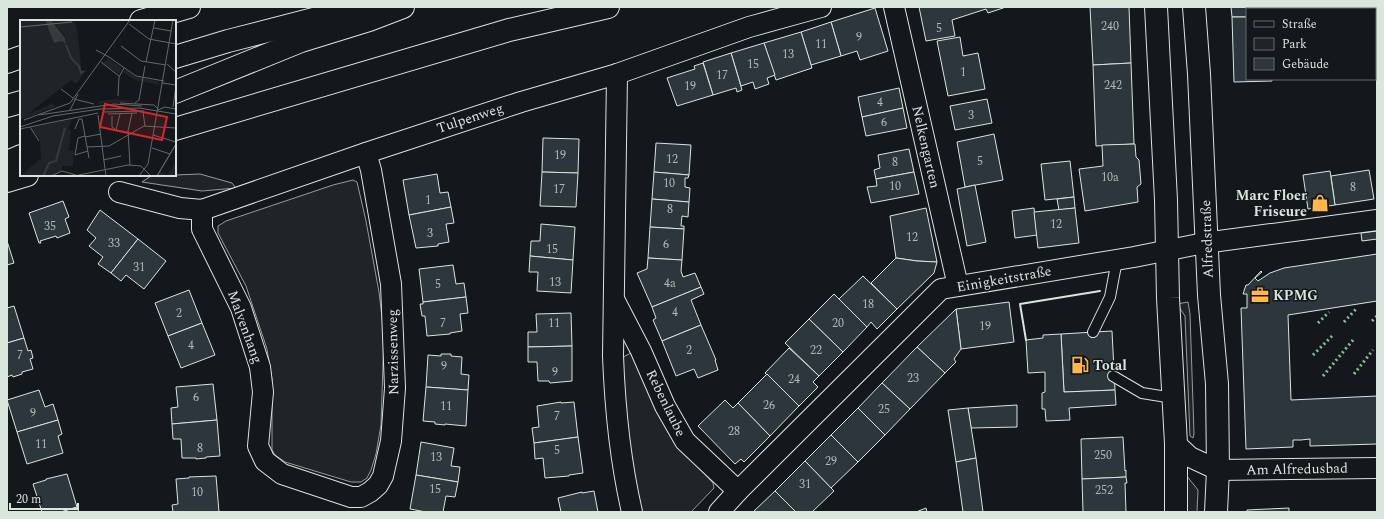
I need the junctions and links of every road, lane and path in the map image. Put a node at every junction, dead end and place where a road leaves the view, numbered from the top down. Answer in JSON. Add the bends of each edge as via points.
{"nodes":[{"id":1,"x":189,"y":7,"type":"edge"},
{"id":2,"x":360,"y":7,"type":"edge"},
{"id":3,"x":403,"y":7,"type":"edge"},
{"id":4,"x":608,"y":7,"type":"edge"},
{"id":5,"x":820,"y":7,"type":"edge"},
{"id":6,"x":894,"y":7,"type":"edge"},
{"id":7,"x":1156,"y":7,"type":"edge"},
{"id":8,"x":1194,"y":7,"type":"edge"},
{"id":9,"x":144,"y":20,"type":"edge"},
{"id":10,"x":20,"y":57,"type":"edge"},
{"id":11,"x":176,"y":57,"type":"edge"},
{"id":12,"x":7,"y":62,"type":"edge"},
{"id":13,"x":617,"y":74,"type":"junction"},
{"id":14,"x":176,"y":92,"type":"edge"},
{"id":15,"x":20,"y":102,"type":"edge"},
{"id":16,"x":7,"y":106,"type":"edge"},
{"id":17,"x":176,"y":129,"type":"edge"},
{"id":18,"x":366,"y":153,"type":"junction"},
{"id":19,"x":20,"y":156,"type":"edge"},
{"id":20,"x":7,"y":162,"type":"edge"},
{"id":21,"x":24,"y":176,"type":"edge"},
{"id":22,"x":7,"y":181,"type":"edge"},
{"id":23,"x":119,"y":192,"type":"dead end"},
{"id":24,"x":202,"y":210,"type":"junction"},
{"id":25,"x":1377,"y":220,"type":"edge"},
{"id":26,"x":1207,"y":243,"type":"junction"},
{"id":27,"x":1166,"y":250,"type":"junction"},
{"id":28,"x":1117,"y":260,"type":"junction"},
{"id":29,"x":958,"y":286,"type":"junction"},
{"id":30,"x":614,"y":299,"type":"junction"},
{"id":31,"x":1093,"y":332,"type":"dead end"},
{"id":32,"x":1113,"y":376,"type":"dead end"},
{"id":33,"x":1173,"y":398,"type":"junction"},
{"id":34,"x":1176,"y":444,"type":"junction"},
{"id":35,"x":1377,"y":468,"type":"edge"},
{"id":36,"x":1218,"y":470,"type":"junction"},
{"id":37,"x":318,"y":485,"type":"joint"},
{"id":38,"x":738,"y":491,"type":"junction"},
{"id":39,"x":632,"y":512,"type":"edge"},
{"id":40,"x":719,"y":512,"type":"edge"},
{"id":41,"x":1176,"y":512,"type":"edge"},
{"id":42,"x":1216,"y":512,"type":"edge"}],
"edges":[{"from":1,"to":9,"type":"main road"},
{"from":2,"to":11,"type":"main road"},
{"from":3,"to":14,"type":"main road","via":[[300,41]]},
{"from":4,"to":17,"type":"main road","via":[[509,30]]},
{"from":5,"to":13,"type":"street","name":"Tulpenweg","via":[[750,27]]},
{"from":6,"to":29,"type":"street","name":"Nelkengarten"},
{"from":7,"to":27,"type":"main road","via":[[1166,200]]},
{"from":8,"to":26,"type":"main road","name":"Alfredstraße"},
{"from":10,"to":12,"type":"main road"},
{"from":13,"to":18,"type":"street","name":"Tulpenweg","via":[[521,102]]},
{"from":13,"to":30,"type":"street","name":"Rebenlaube"},
{"from":15,"to":16,"type":"main road"},
{"from":18,"to":24,"type":"street","name":"Tulpenweg"},
{"from":18,"to":37,"type":"street","name":"Narzissenweg","via":[[372,170],[391,284],[395,388],[391,441],[383,476],[378,486],[370,492],[361,497],[351,497]]},
{"from":19,"to":20,"type":"main road"},
{"from":21,"to":22,"type":"main road"},
{"from":23,"to":24,"type":"street","name":"Tulpenweg","via":[[180,208]]},
{"from":24,"to":37,"type":"street","name":"Malvenhang","via":[[202,229],[241,308],[260,367],[263,392],[258,446],[265,461],[282,474]]},
{"from":25,"to":26,"type":"street","name":"Einigkeitstraße"},
{"from":26,"to":27,"type":"street","name":"Einigkeitstraße"},
{"from":26,"to":36,"type":"main road","name":"Alfredstraße","via":[[1217,384]]},
{"from":27,"to":28,"type":"street","name":"Einigkeitstraße"},
{"from":27,"to":33,"type":"main road"},
{"from":28,"to":29,"type":"street","name":"Einigkeitstraße"},
{"from":28,"to":31,"type":"lane","via":[[1110,297]]},
{"from":29,"to":38,"type":"street","name":"Einigkeitstraße","via":[[941,289]]},
{"from":30,"to":38,"type":"street","name":"Rebenlaube","via":[[665,406],[685,441]]},
{"from":30,"to":39,"type":"street","name":"Rebenlaube","via":[[614,394],[623,474]]},
{"from":32,"to":33,"type":"lane","via":[[1142,393]]},
{"from":33,"to":34,"type":"main road"},
{"from":34,"to":36,"type":"street","via":[[1190,457]]},
{"from":34,"to":41,"type":"main road"},
{"from":35,"to":36,"type":"street","name":"Am Alfredusbad"},
{"from":36,"to":42,"type":"main road","name":"Alfredstraße"},
{"from":38,"to":40,"type":"street","name":"Einigkeitstraße"}]}
